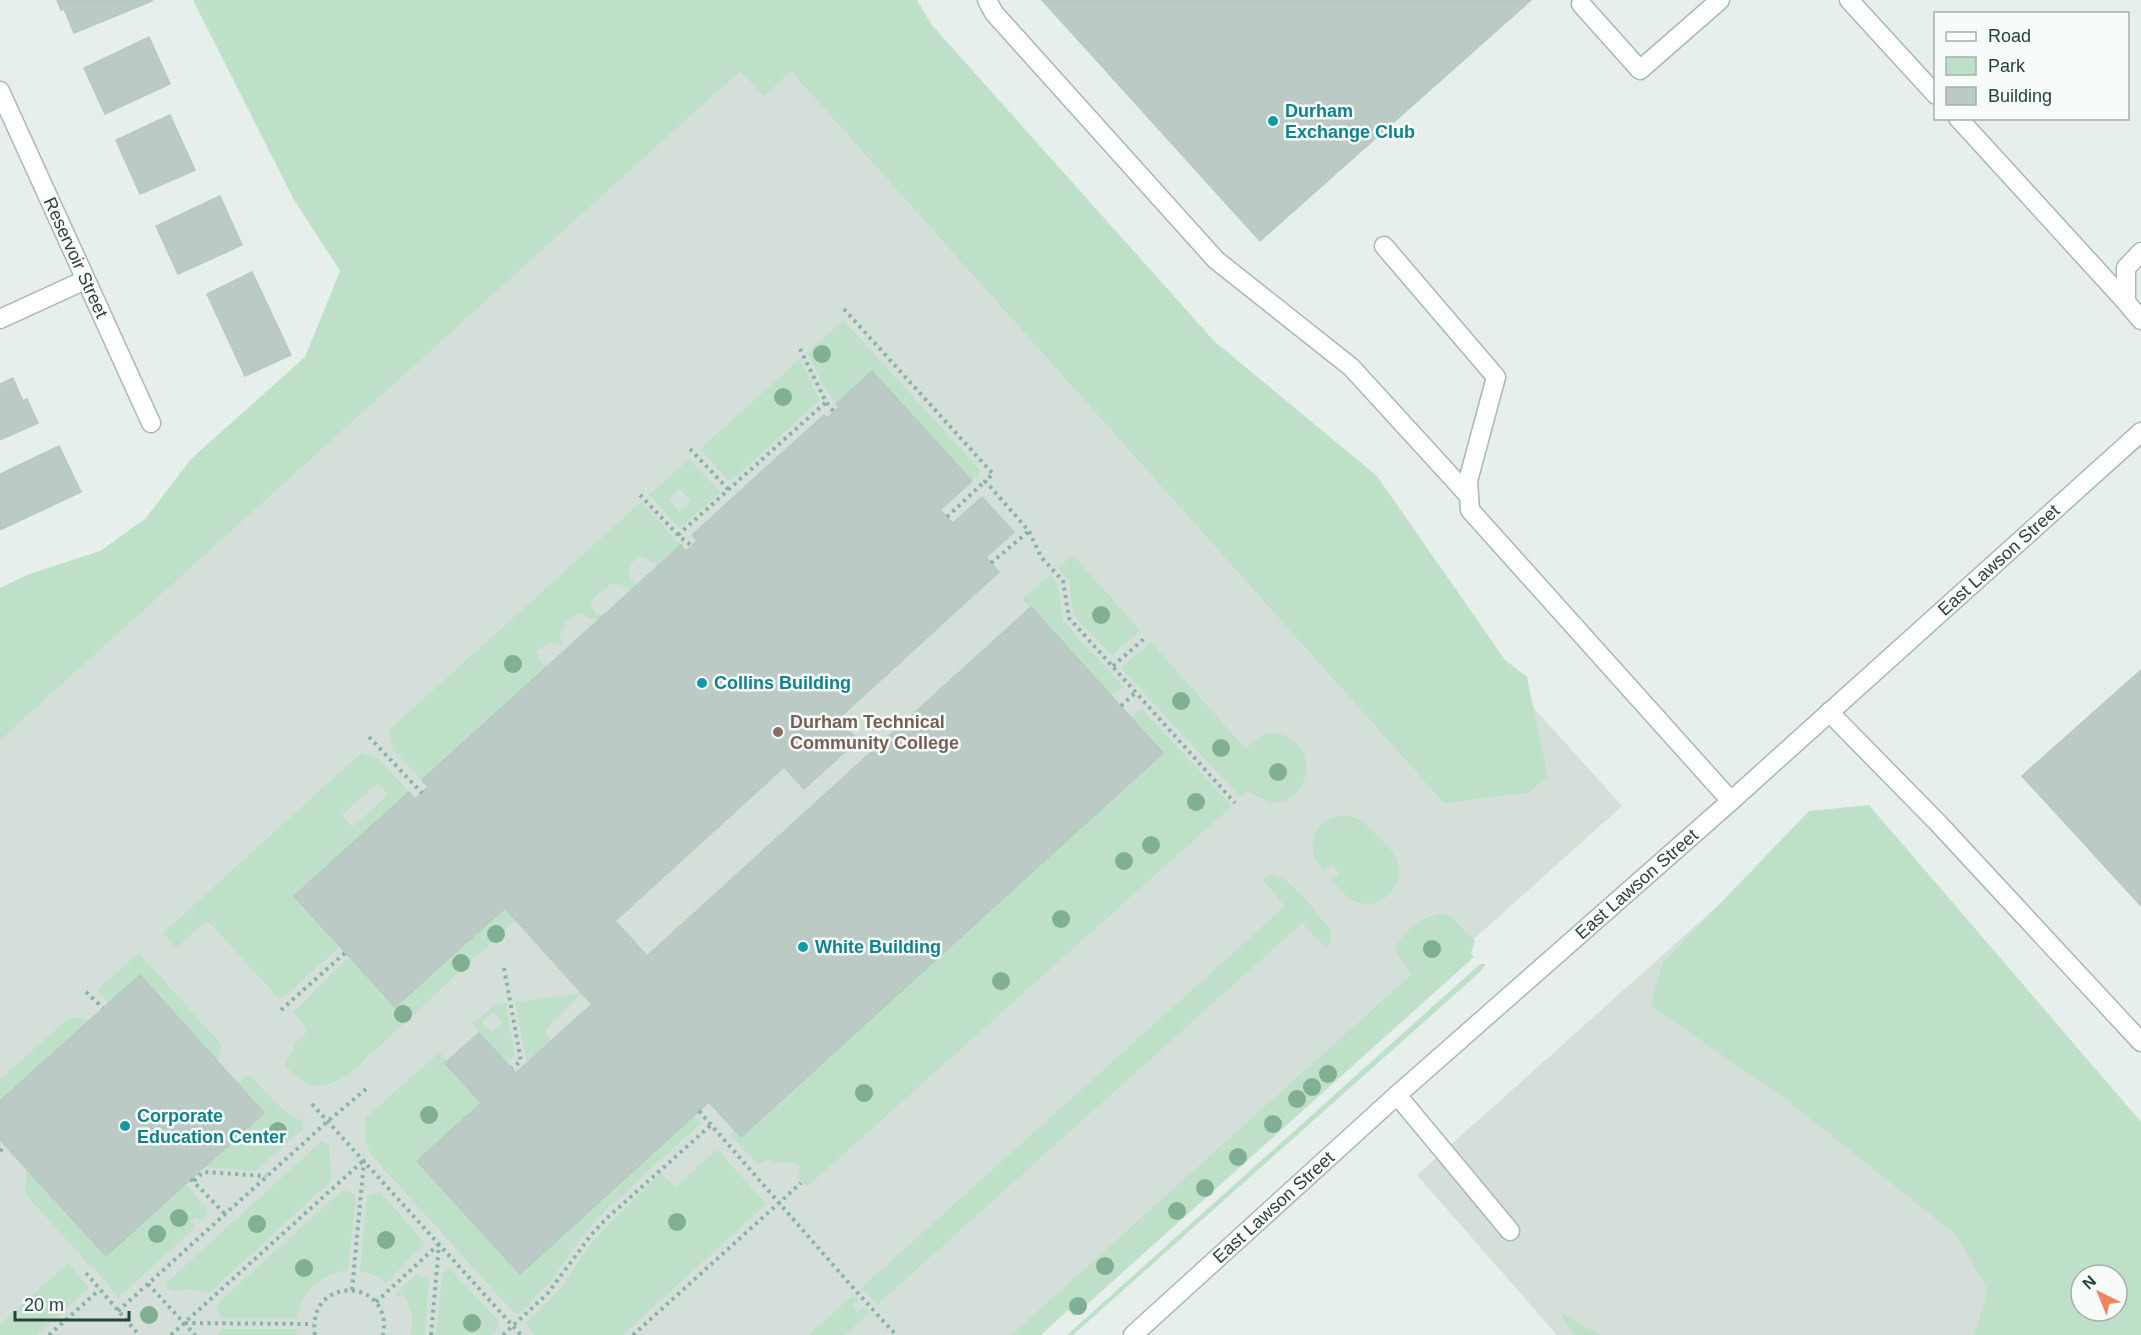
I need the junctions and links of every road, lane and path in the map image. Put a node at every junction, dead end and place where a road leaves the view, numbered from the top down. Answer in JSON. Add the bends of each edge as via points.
{"nodes":[{"id":1,"x":987,"y":0,"type":"edge"},
{"id":2,"x":1720,"y":0,"type":"edge"},
{"id":3,"x":1849,"y":0,"type":"edge"},
{"id":4,"x":1581,"y":4,"type":"dead end"},
{"id":5,"x":0,"y":91,"type":"edge"},
{"id":6,"x":1934,"y":93,"type":"edge"},
{"id":7,"x":1960,"y":120,"type":"edge"},
{"id":8,"x":1384,"y":246,"type":"dead end"},
{"id":9,"x":2141,"y":252,"type":"edge"},
{"id":10,"x":85,"y":280,"type":"junction"},
{"id":11,"x":2126,"y":302,"type":"junction"},
{"id":12,"x":844,"y":309,"type":"dead end"},
{"id":13,"x":0,"y":319,"type":"edge"},
{"id":14,"x":2141,"y":320,"type":"edge"},
{"id":15,"x":800,"y":349,"type":"dead end"},
{"id":16,"x":826,"y":402,"type":"junction"},
{"id":17,"x":834,"y":412,"type":"dead end"},
{"id":18,"x":151,"y":423,"type":"dead end"},
{"id":19,"x":2141,"y":432,"type":"edge"},
{"id":20,"x":690,"y":449,"type":"dead end"},
{"id":21,"x":985,"y":481,"type":"junction"},
{"id":22,"x":729,"y":490,"type":"junction"},
{"id":23,"x":640,"y":495,"type":"dead end"},
{"id":24,"x":1469,"y":496,"type":"junction"},
{"id":25,"x":947,"y":517,"type":"dead end"},
{"id":26,"x":1029,"y":531,"type":"junction"},
{"id":27,"x":678,"y":535,"type":"junction"},
{"id":28,"x":692,"y":546,"type":"dead end"},
{"id":29,"x":992,"y":563,"type":"dead end"},
{"id":30,"x":1146,"y":637,"type":"dead end"},
{"id":31,"x":1113,"y":666,"type":"junction"},
{"id":32,"x":1136,"y":692,"type":"junction"},
{"id":33,"x":1121,"y":706,"type":"dead end"},
{"id":34,"x":1830,"y":712,"type":"junction"},
{"id":35,"x":369,"y":737,"type":"dead end"},
{"id":36,"x":422,"y":793,"type":"dead end"},
{"id":37,"x":1731,"y":801,"type":"junction"},
{"id":38,"x":1235,"y":803,"type":"dead end"},
{"id":39,"x":345,"y":953,"type":"dead end"},
{"id":40,"x":504,"y":968,"type":"dead end"},
{"id":41,"x":86,"y":992,"type":"dead end"},
{"id":42,"x":103,"y":1008,"type":"dead end"},
{"id":43,"x":281,"y":1010,"type":"dead end"},
{"id":44,"x":2141,"y":1042,"type":"edge"},
{"id":45,"x":512,"y":1068,"type":"dead end"},
{"id":46,"x":366,"y":1089,"type":"dead end"},
{"id":47,"x":1397,"y":1095,"type":"junction"},
{"id":48,"x":312,"y":1104,"type":"dead end"},
{"id":49,"x":699,"y":1111,"type":"dead end"},
{"id":50,"x":328,"y":1121,"type":"junction"},
{"id":51,"x":711,"y":1125,"type":"junction"},
{"id":52,"x":5,"y":1146,"type":"dead end"},
{"id":53,"x":0,"y":1151,"type":"edge"},
{"id":54,"x":364,"y":1160,"type":"junction"},
{"id":55,"x":267,"y":1176,"type":"junction"},
{"id":56,"x":801,"y":1183,"type":"dead end"},
{"id":57,"x":779,"y":1203,"type":"junction"},
{"id":58,"x":225,"y":1214,"type":"junction"},
{"id":59,"x":1510,"y":1231,"type":"dead end"},
{"id":60,"x":439,"y":1244,"type":"junction"},
{"id":61,"x":86,"y":1273,"type":"dead end"},
{"id":62,"x":148,"y":1284,"type":"junction"},
{"id":63,"x":99,"y":1290,"type":"junction"},
{"id":64,"x":352,"y":1290,"type":"junction"},
{"id":65,"x":376,"y":1302,"type":"junction"},
{"id":66,"x":118,"y":1311,"type":"junction"},
{"id":67,"x":184,"y":1323,"type":"junction"},
{"id":68,"x":313,"y":1324,"type":"junction"},
{"id":69,"x":513,"y":1326,"type":"junction"},
{"id":70,"x":49,"y":1335,"type":"edge"},
{"id":71,"x":139,"y":1335,"type":"edge"},
{"id":72,"x":171,"y":1335,"type":"edge"},
{"id":73,"x":195,"y":1335,"type":"edge"},
{"id":74,"x":315,"y":1335,"type":"edge"},
{"id":75,"x":383,"y":1335,"type":"edge"},
{"id":76,"x":431,"y":1335,"type":"edge"},
{"id":77,"x":503,"y":1335,"type":"edge"},
{"id":78,"x":521,"y":1335,"type":"edge"},
{"id":79,"x":633,"y":1335,"type":"edge"},
{"id":80,"x":896,"y":1335,"type":"edge"},
{"id":81,"x":1133,"y":1335,"type":"edge"}],
"edges":[{"from":1,"to":24,"type":"street","via":[[994,13],[1216,260],[1351,367]]},
{"from":2,"to":4,"type":"street","via":[[1640,70]]},
{"from":3,"to":6,"type":"street"},
{"from":5,"to":10,"type":"street","name":"Reservoir Street"},
{"from":7,"to":11,"type":"street"},
{"from":8,"to":24,"type":"street","via":[[1496,377],[1468,481]]},
{"from":9,"to":11,"type":"street","via":[[2126,268]]},
{"from":10,"to":13,"type":"street"},
{"from":10,"to":18,"type":"street","name":"Reservoir Street"},
{"from":11,"to":14,"type":"street"},
{"from":12,"to":21,"type":"path","via":[[993,474]]},
{"from":15,"to":16,"type":"path"},
{"from":16,"to":17,"type":"path"},
{"from":16,"to":22,"type":"path"},
{"from":19,"to":34,"type":"street","name":"East Lawson Street"},
{"from":20,"to":22,"type":"path"},
{"from":21,"to":25,"type":"path"},
{"from":21,"to":26,"type":"path"},
{"from":22,"to":27,"type":"path"},
{"from":23,"to":27,"type":"path"},
{"from":24,"to":37,"type":"street","via":[[1470,510]]},
{"from":26,"to":29,"type":"path"},
{"from":26,"to":31,"type":"path","via":[[1041,557],[1065,584],[1069,618]]},
{"from":27,"to":28,"type":"path"},
{"from":30,"to":31,"type":"path"},
{"from":31,"to":32,"type":"path"},
{"from":32,"to":33,"type":"path"},
{"from":32,"to":38,"type":"path"},
{"from":34,"to":37,"type":"street","name":"East Lawson Street"},
{"from":34,"to":44,"type":"street"},
{"from":35,"to":36,"type":"path"},
{"from":37,"to":47,"type":"street","name":"East Lawson Street"},
{"from":39,"to":43,"type":"path"},
{"from":40,"to":45,"type":"path","via":[[520,1061]]},
{"from":41,"to":42,"type":"path"},
{"from":46,"to":50,"type":"path"},
{"from":47,"to":59,"type":"street"},
{"from":47,"to":81,"type":"street","name":"East Lawson Street"},
{"from":48,"to":50,"type":"path"},
{"from":49,"to":51,"type":"path"},
{"from":50,"to":54,"type":"path"},
{"from":50,"to":55,"type":"path"},
{"from":51,"to":57,"type":"path"},
{"from":51,"to":69,"type":"path","via":[[606,1219],[548,1293]]},
{"from":52,"to":53,"type":"path"},
{"from":54,"to":60,"type":"path"},
{"from":54,"to":64,"type":"path"},
{"from":54,"to":67,"type":"path"},
{"from":55,"to":58,"type":"path"},
{"from":55,"to":58,"type":"path","via":[[203,1172],[192,1180]]},
{"from":56,"to":57,"type":"path"},
{"from":57,"to":79,"type":"path"},
{"from":57,"to":80,"type":"path"},
{"from":58,"to":62,"type":"path"},
{"from":60,"to":65,"type":"path"},
{"from":60,"to":69,"type":"path"},
{"from":60,"to":76,"type":"path"},
{"from":61,"to":63,"type":"path"},
{"from":62,"to":66,"type":"path"},
{"from":62,"to":67,"type":"path"},
{"from":63,"to":66,"type":"path"},
{"from":63,"to":70,"type":"path"},
{"from":64,"to":65,"type":"path","via":[[363,1292]]},
{"from":64,"to":68,"type":"path","via":[[329,1296],[318,1308]]},
{"from":65,"to":75,"type":"path","via":[[384,1318]]},
{"from":66,"to":71,"type":"path"},
{"from":67,"to":68,"type":"path"},
{"from":67,"to":72,"type":"path"},
{"from":67,"to":73,"type":"path"},
{"from":68,"to":74,"type":"path"},
{"from":69,"to":77,"type":"path"},
{"from":69,"to":78,"type":"path"}]}
